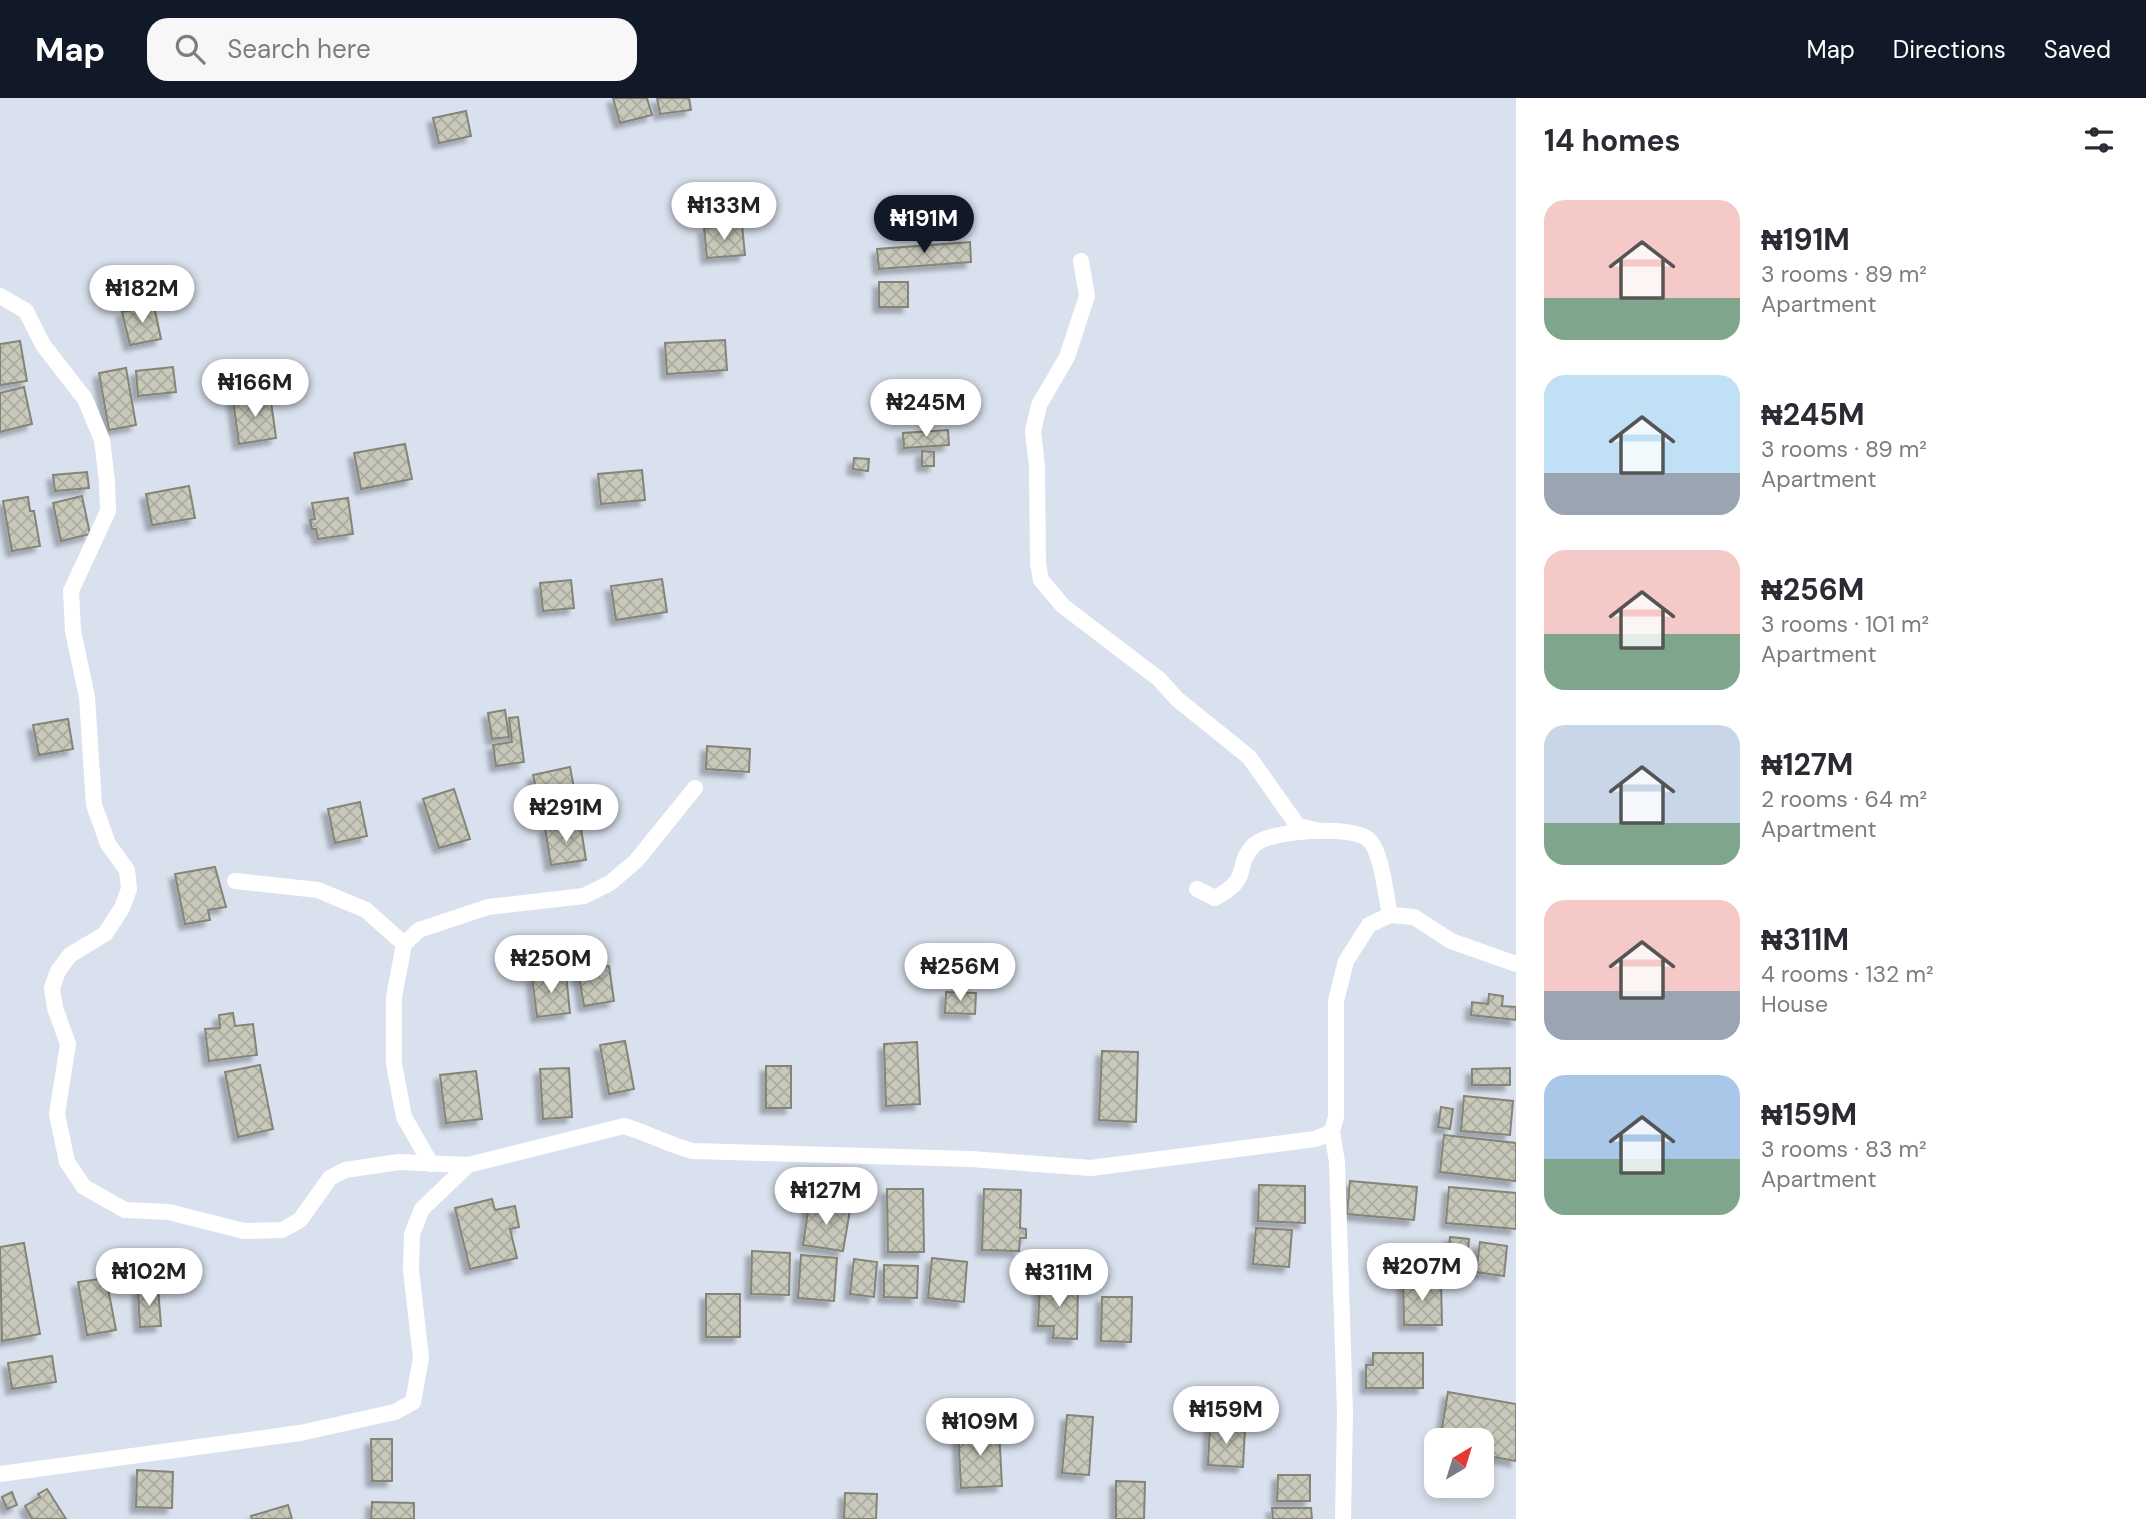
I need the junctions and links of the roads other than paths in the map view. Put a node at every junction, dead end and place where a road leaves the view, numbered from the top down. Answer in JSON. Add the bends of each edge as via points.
{"nodes":[{"id":1,"x":1082,"y":261,"type":"dead end"},
{"id":2,"x":0,"y":296,"type":"edge"},
{"id":3,"x":695,"y":788,"type":"dead end"},
{"id":4,"x":1320,"y":831,"type":"junction"},
{"id":5,"x":235,"y":881,"type":"dead end"},
{"id":6,"x":1197,"y":889,"type":"dead end"},
{"id":7,"x":1390,"y":915,"type":"junction"},
{"id":8,"x":404,"y":944,"type":"junction"},
{"id":9,"x":1516,"y":964,"type":"edge"},
{"id":10,"x":1332,"y":1132,"type":"junction"},
{"id":11,"x":431,"y":1164,"type":"junction"},
{"id":12,"x":468,"y":1165,"type":"junction"},
{"id":13,"x":0,"y":1474,"type":"edge"},
{"id":14,"x":1343,"y":1519,"type":"edge"}],
"edges":[{"from":1,"to":4,"type":"street","via":[[1087,296],[1067,357],[1039,405],[1033,431],[1041,580],[1063,606],[1159,679],[1249,757],[1298,826]]},
{"from":2,"to":11,"type":"street","via":[[26,311],[43,345],[85,399],[102,440],[107,481],[108,511],[71,591],[73,631],[87,697],[94,805],[108,844],[127,870],[129,889],[105,934],[70,955],[52,988],[68,1044],[57,1114],[67,1163],[83,1187],[125,1210],[169,1212],[244,1231],[282,1230],[300,1220],[330,1178],[345,1170],[399,1162]]},
{"from":3,"to":8,"type":"street","via":[[636,860],[610,883],[584,896],[488,907],[419,930]]},
{"from":4,"to":6,"type":"street","via":[[1256,842],[1246,856],[1242,878],[1228,891],[1215,898]]},
{"from":4,"to":7,"type":"street","via":[[1368,839],[1376,849]]},
{"from":5,"to":8,"type":"street","via":[[317,890],[366,910]]},
{"from":7,"to":9,"type":"street","via":[[1414,917],[1451,941]]},
{"from":7,"to":10,"type":"street","via":[[1368,925],[1346,961],[1336,1002],[1336,1117]]},
{"from":8,"to":11,"type":"street","via":[[394,998],[394,1064],[404,1117]]},
{"from":10,"to":12,"type":"street","via":[[1301,1142],[1091,1168],[971,1159],[693,1151],[624,1126]]},
{"from":10,"to":14,"type":"street","via":[[1338,1162]]},
{"from":11,"to":12,"type":"street"},
{"from":12,"to":13,"type":"street","via":[[422,1209],[412,1234],[411,1270],[421,1358],[413,1402],[394,1412],[300,1433]]}]}
